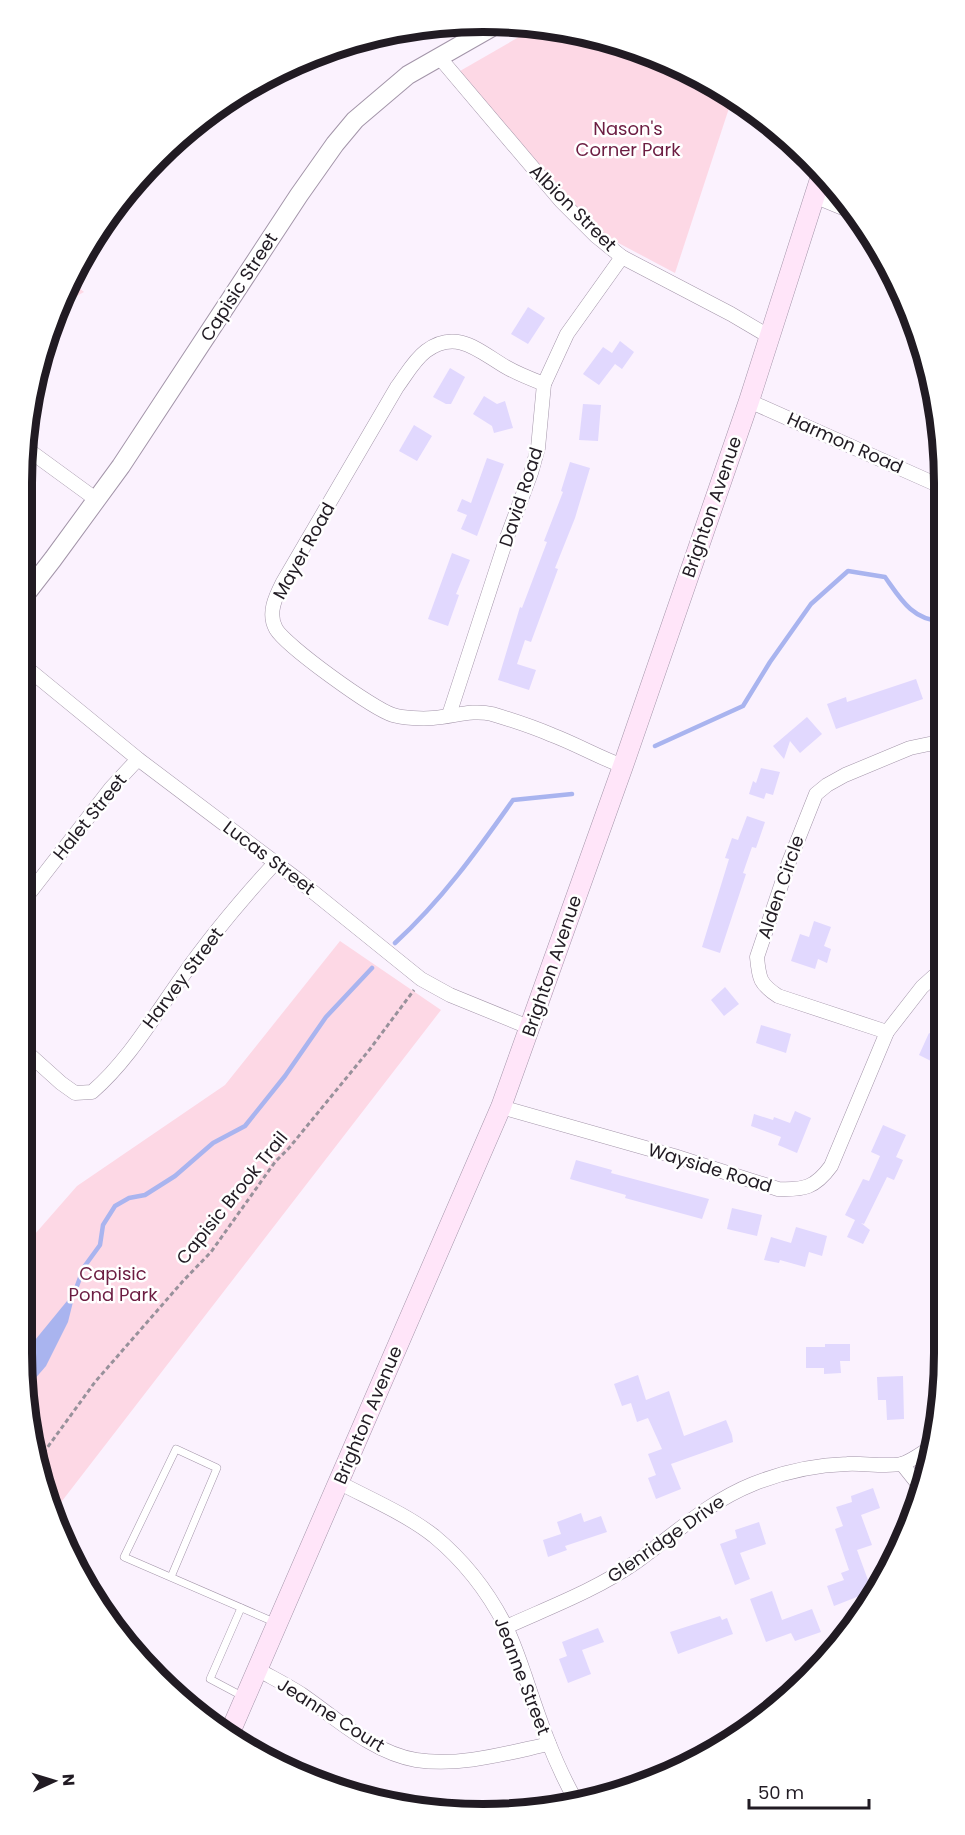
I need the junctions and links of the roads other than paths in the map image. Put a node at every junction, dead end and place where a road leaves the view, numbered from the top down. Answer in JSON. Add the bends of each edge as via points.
{"nodes":[{"id":1,"x":483,"y":32,"type":"edge"},
{"id":2,"x":439,"y":57,"type":"junction"},
{"id":3,"x":819,"y":182,"type":"edge"},
{"id":4,"x":814,"y":196,"type":"junction"},
{"id":5,"x":839,"y":206,"type":"edge"},
{"id":6,"x":622,"y":257,"type":"junction"},
{"id":7,"x":770,"y":337,"type":"junction"},
{"id":8,"x":544,"y":384,"type":"junction"},
{"id":9,"x":749,"y":401,"type":"junction"},
{"id":10,"x":32,"y":453,"type":"edge"},
{"id":11,"x":934,"y":483,"type":"edge"},
{"id":12,"x":97,"y":500,"type":"junction"},
{"id":13,"x":32,"y":586,"type":"edge"},
{"id":14,"x":32,"y":672,"type":"edge"},
{"id":15,"x":449,"y":715,"type":"junction"},
{"id":16,"x":934,"y":745,"type":"edge"},
{"id":17,"x":138,"y":759,"type":"junction"},
{"id":18,"x":623,"y":766,"type":"junction"},
{"id":19,"x":275,"y":864,"type":"junction"},
{"id":20,"x":32,"y":890,"type":"edge"},
{"id":21,"x":934,"y":976,"type":"edge"},
{"id":22,"x":531,"y":1028,"type":"junction"},
{"id":23,"x":887,"y":1032,"type":"junction"},
{"id":24,"x":32,"y":1057,"type":"edge"},
{"id":25,"x":501,"y":1107,"type":"junction"},
{"id":26,"x":922,"y":1452,"type":"edge"},
{"id":27,"x":902,"y":1464,"type":"junction"},
{"id":28,"x":915,"y":1480,"type":"edge"},
{"id":29,"x":338,"y":1482,"type":"junction"},
{"id":30,"x":171,"y":1577,"type":"junction"},
{"id":31,"x":241,"y":1608,"type":"junction"},
{"id":32,"x":277,"y":1623,"type":"junction"},
{"id":33,"x":506,"y":1627,"type":"junction"},
{"id":34,"x":257,"y":1669,"type":"junction"},
{"id":35,"x":245,"y":1697,"type":"junction"},
{"id":36,"x":232,"y":1727,"type":"edge"},
{"id":37,"x":549,"y":1744,"type":"junction"},
{"id":38,"x":573,"y":1794,"type":"edge"}],
"edges":[{"from":1,"to":2,"type":"street","name":"Capisic Street"},
{"from":2,"to":6,"type":"street","name":"Albion Street","via":[[561,201]]},
{"from":2,"to":12,"type":"street","name":"Capisic Street","via":[[408,75],[356,120],[335,144]]},
{"from":3,"to":4,"type":"main road","name":"Brighton Avenue"},
{"from":4,"to":5,"type":"street"},
{"from":4,"to":7,"type":"main road","name":"Brighton Avenue"},
{"from":6,"to":7,"type":"street","name":"Albion Street"},
{"from":6,"to":8,"type":"street","name":"David Road","via":[[567,334]]},
{"from":7,"to":9,"type":"main road","name":"Brighton Avenue"},
{"from":8,"to":15,"type":"street","name":"David Road","via":[[538,448],[531,473]]},
{"from":8,"to":15,"type":"street","name":"Mayer Road","via":[[463,342],[443,342],[427,351],[397,387],[276,596],[272,612],[275,628],[286,641],[360,698],[393,715]]},
{"from":9,"to":11,"type":"street","name":"Harmon Road"},
{"from":9,"to":18,"type":"main road","name":"Brighton Avenue"},
{"from":10,"to":12,"type":"street"},
{"from":12,"to":13,"type":"street","name":"Capisic Street"},
{"from":14,"to":17,"type":"street","name":"Lucas Street"},
{"from":15,"to":18,"type":"street","name":"Mayer Road","via":[[489,713],[554,735]]},
{"from":16,"to":23,"type":"street","name":"Alden Circle","via":[[910,748],[845,775],[816,794],[757,957],[763,986],[778,996]]},
{"from":17,"to":19,"type":"street","name":"Lucas Street"},
{"from":17,"to":20,"type":"street","name":"Halet Street"},
{"from":18,"to":22,"type":"main road","name":"Brighton Avenue"},
{"from":19,"to":22,"type":"street","name":"Lucas Street","via":[[421,979]]},
{"from":19,"to":24,"type":"street","name":"Harvey Street","via":[[183,975],[119,1065],[92,1092],[75,1093]]},
{"from":21,"to":23,"type":"street","name":"Wayside Road"},
{"from":22,"to":25,"type":"main road","name":"Brighton Avenue"},
{"from":23,"to":25,"type":"street","name":"Wayside Road","via":[[831,1166],[808,1187],[777,1189]]},
{"from":25,"to":29,"type":"main road","name":"Brighton Avenue"},
{"from":26,"to":27,"type":"street"},
{"from":27,"to":28,"type":"street"},
{"from":27,"to":33,"type":"street","name":"Glenridge Drive","via":[[806,1468],[752,1484],[705,1509],[608,1580]]},
{"from":29,"to":32,"type":"main road","name":"Brighton Avenue"},
{"from":29,"to":33,"type":"street","name":"Jeanne Street","via":[[434,1536],[474,1577]]},
{"from":30,"to":30,"type":"lane","via":[[124,1557],[176,1449],[217,1468]]},
{"from":30,"to":31,"type":"lane"},
{"from":31,"to":32,"type":"lane"},
{"from":31,"to":35,"type":"lane","via":[[210,1679]]},
{"from":32,"to":34,"type":"main road","name":"Brighton Avenue"},
{"from":33,"to":37,"type":"street","name":"Jeanne Street"},
{"from":34,"to":35,"type":"main road","name":"Brighton Avenue"},
{"from":34,"to":37,"type":"street","name":"Jeanne Court","via":[[399,1756],[465,1760]]},
{"from":35,"to":36,"type":"main road","name":"Brighton Avenue"},
{"from":37,"to":38,"type":"street","name":"Jeanne Street"}]}
